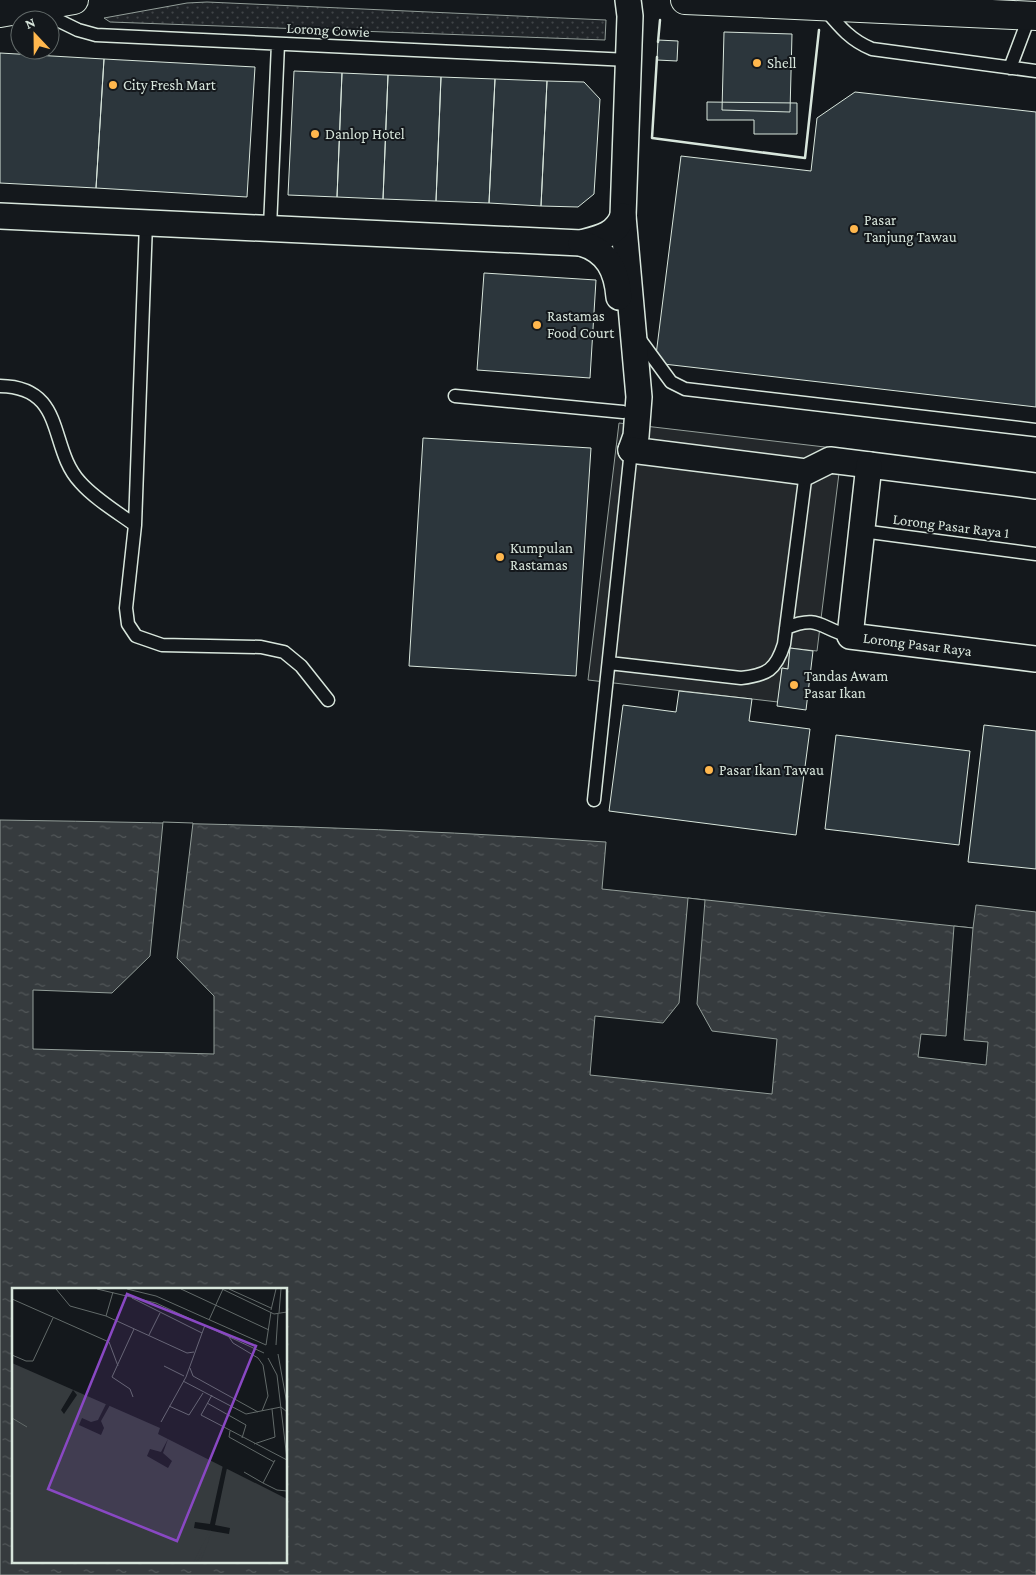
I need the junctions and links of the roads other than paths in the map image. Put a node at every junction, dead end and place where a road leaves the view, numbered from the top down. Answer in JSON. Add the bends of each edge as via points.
{"nodes":[{"id":1,"x":74,"y":0,"type":"edge"},
{"id":2,"x":628,"y":0,"type":"edge"},
{"id":3,"x":685,"y":0,"type":"edge"},
{"id":4,"x":823,"y":6,"type":"junction"},
{"id":5,"x":32,"y":7,"type":"junction"},
{"id":6,"x":0,"y":13,"type":"edge"},
{"id":7,"x":1033,"y":15,"type":"edge"},
{"id":8,"x":278,"y":44,"type":"junction"},
{"id":9,"x":629,"y":60,"type":"junction"},
{"id":10,"x":1010,"y":68,"type":"junction"},
{"id":11,"x":1036,"y":71,"type":"edge"},
{"id":12,"x":0,"y":216,"type":"edge"},
{"id":13,"x":623,"y":216,"type":"junction"},
{"id":14,"x":146,"y":223,"type":"junction"},
{"id":15,"x":270,"y":228,"type":"junction"},
{"id":16,"x":582,"y":243,"type":"junction"},
{"id":17,"x":634,"y":331,"type":"junction"},
{"id":18,"x":0,"y":386,"type":"edge"},
{"id":19,"x":456,"y":396,"type":"dead end"},
{"id":20,"x":623,"y":412,"type":"junction"},
{"id":21,"x":1036,"y":430,"type":"edge"},
{"id":22,"x":631,"y":450,"type":"junction"},
{"id":23,"x":869,"y":465,"type":"junction"},
{"id":24,"x":806,"y":472,"type":"junction"},
{"id":25,"x":1036,"y":486,"type":"edge"},
{"id":26,"x":135,"y":525,"type":"junction"},
{"id":27,"x":862,"y":531,"type":"junction"},
{"id":28,"x":1036,"y":554,"type":"edge"},
{"id":29,"x":786,"y":628,"type":"junction"},
{"id":30,"x":850,"y":636,"type":"junction"},
{"id":31,"x":1036,"y":659,"type":"edge"},
{"id":32,"x":609,"y":664,"type":"junction"},
{"id":33,"x":328,"y":700,"type":"dead end"},
{"id":34,"x":594,"y":800,"type":"dead end"}],
"edges":[{"from":1,"to":5,"type":"main road"},
{"from":2,"to":9,"type":"street"},
{"from":3,"to":4,"type":"main road"},
{"from":4,"to":7,"type":"main road"},
{"from":4,"to":10,"type":"lane","via":[[844,32],[857,43],[872,49]]},
{"from":5,"to":6,"type":"main road"},
{"from":5,"to":8,"type":"lane","name":"Lorong Cowie","via":[[78,30],[96,35]]},
{"from":7,"to":10,"type":"lane"},
{"from":8,"to":9,"type":"lane","name":"Lorong Cowie"},
{"from":8,"to":15,"type":"lane"},
{"from":9,"to":13,"type":"street"},
{"from":10,"to":11,"type":"lane"},
{"from":12,"to":14,"type":"street"},
{"from":13,"to":16,"type":"street","via":[[617,229],[610,234]]},
{"from":13,"to":17,"type":"street"},
{"from":14,"to":15,"type":"street"},
{"from":14,"to":26,"type":"lane"},
{"from":15,"to":16,"type":"street"},
{"from":16,"to":20,"type":"street","via":[[605,255],[617,280]]},
{"from":17,"to":21,"type":"lane","via":[[671,382],[685,389]]},
{"from":17,"to":22,"type":"street","via":[[639,406]]},
{"from":18,"to":26,"type":"lane","via":[[29,393],[45,404],[54,421],[68,466],[80,483]]},
{"from":19,"to":20,"type":"lane"},
{"from":20,"to":22,"type":"street","via":[[622,429]]},
{"from":22,"to":24,"type":"street"},
{"from":22,"to":32,"type":"lane"},
{"from":23,"to":24,"type":"street","via":[[830,460]]},
{"from":23,"to":25,"type":"street"},
{"from":23,"to":27,"type":"street","name":"Lorong Pasar Raya"},
{"from":24,"to":29,"type":"lane"},
{"from":26,"to":33,"type":"lane","via":[[126,608],[128,624],[136,636],[162,645],[261,647],[284,652],[301,666]]},
{"from":27,"to":28,"type":"lane","name":"Lorong Pasar Raya 1"},
{"from":27,"to":30,"type":"street","name":"Lorong Pasar Raya"},
{"from":29,"to":30,"type":"lane","via":[[808,621],[818,622]]},
{"from":29,"to":32,"type":"lane","via":[[780,658],[771,669],[757,676],[741,678]]},
{"from":30,"to":31,"type":"street","name":"Lorong Pasar Raya"},
{"from":32,"to":34,"type":"lane"}]}
